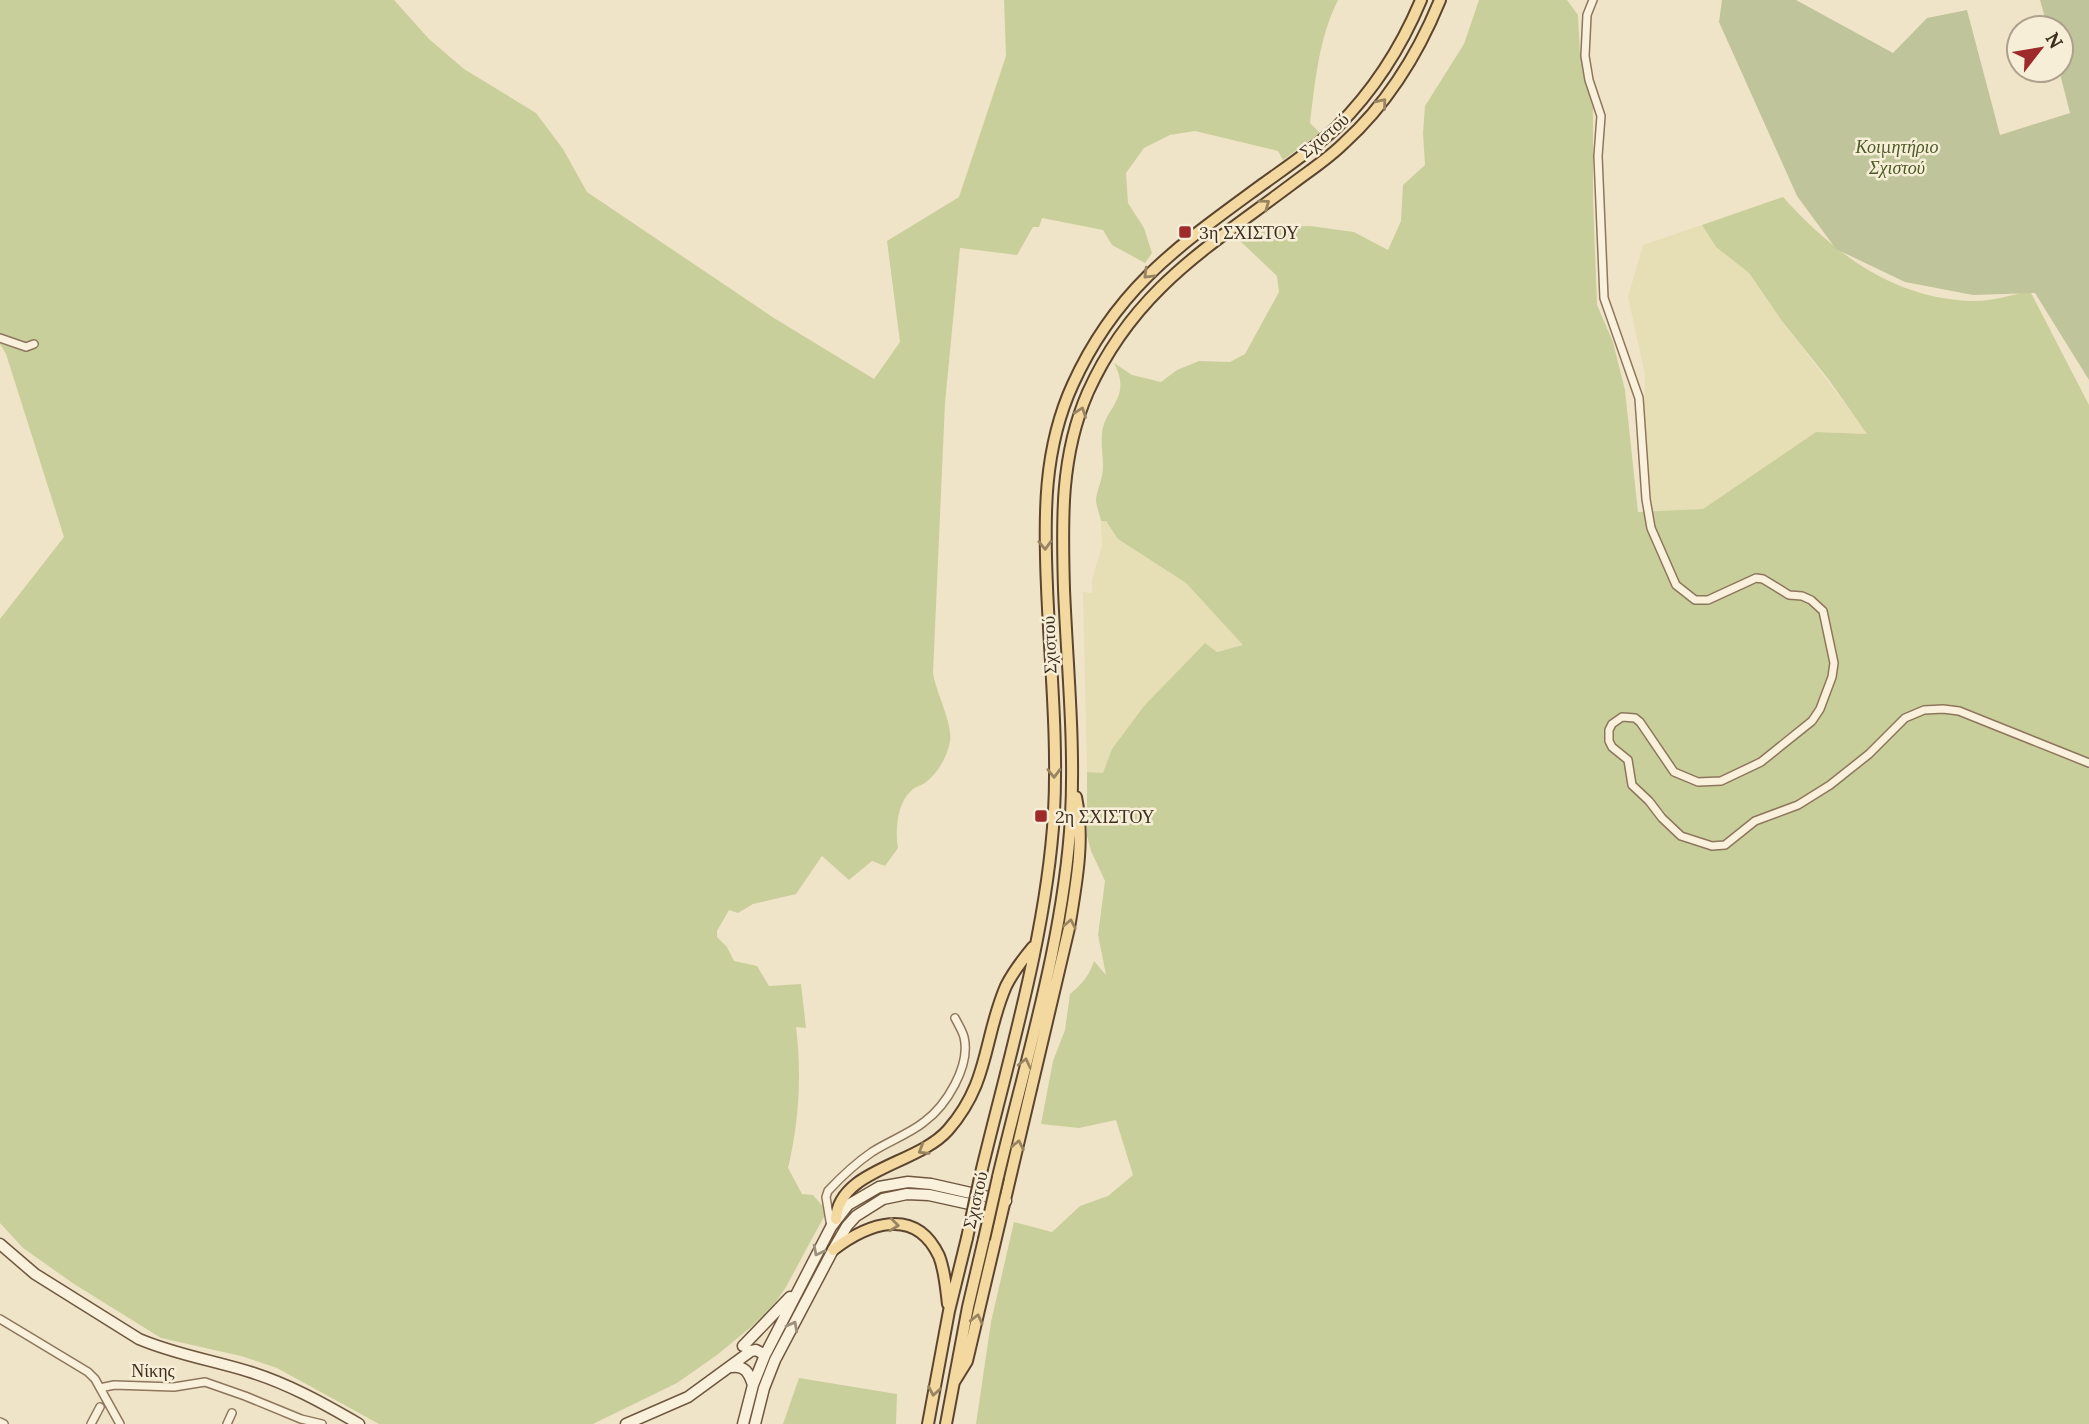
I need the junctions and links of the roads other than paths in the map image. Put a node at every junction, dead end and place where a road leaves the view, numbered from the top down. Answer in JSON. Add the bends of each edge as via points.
{"nodes":[{"id":1,"x":1421,"y":0,"type":"edge"},
{"id":2,"x":1440,"y":0,"type":"edge"},
{"id":3,"x":1593,"y":0,"type":"edge"},
{"id":4,"x":0,"y":338,"type":"edge"},
{"id":5,"x":34,"y":344,"type":"dead end"},
{"id":6,"x":2089,"y":764,"type":"edge"},
{"id":7,"x":1072,"y":781,"type":"junction"},
{"id":8,"x":1035,"y":944,"type":"junction"},
{"id":9,"x":955,"y":1018,"type":"dead end"},
{"id":10,"x":1005,"y":1206,"type":"junction"},
{"id":11,"x":833,"y":1223,"type":"junction"},
{"id":12,"x":0,"y":1244,"type":"edge"},
{"id":13,"x":833,"y":1250,"type":"junction"},
{"id":14,"x":802,"y":1284,"type":"junction"},
{"id":15,"x":949,"y":1311,"type":"junction"},
{"id":16,"x":1,"y":1323,"type":"edge"},
{"id":17,"x":772,"y":1339,"type":"junction"},
{"id":18,"x":743,"y":1346,"type":"junction"},
{"id":19,"x":765,"y":1354,"type":"junction"},
{"id":20,"x":732,"y":1367,"type":"junction"},
{"id":21,"x":720,"y":1374,"type":"junction"},
{"id":22,"x":954,"y":1382,"type":"junction"},
{"id":23,"x":753,"y":1385,"type":"junction"},
{"id":24,"x":100,"y":1388,"type":"junction"},
{"id":25,"x":100,"y":1407,"type":"dead end"},
{"id":26,"x":232,"y":1413,"type":"dead end"},
{"id":27,"x":91,"y":1424,"type":"edge"},
{"id":28,"x":120,"y":1424,"type":"edge"},
{"id":29,"x":227,"y":1424,"type":"edge"},
{"id":30,"x":322,"y":1424,"type":"edge"},
{"id":31,"x":359,"y":1424,"type":"edge"},
{"id":32,"x":626,"y":1424,"type":"edge"},
{"id":33,"x":743,"y":1424,"type":"edge"},
{"id":34,"x":755,"y":1424,"type":"edge"},
{"id":35,"x":928,"y":1424,"type":"edge"},
{"id":36,"x":946,"y":1424,"type":"edge"}],
"edges":[{"from":1,"to":8,"type":"main road","name":"Σχιστού","one_way":true,"via":[[1396,52],[1366,95],[1323,139],[1200,230],[1138,284],[1102,330],[1071,386],[1052,444],[1044,511],[1054,789],[1051,848]]},
{"from":7,"to":2,"type":"main road","name":"Σχιστού","one_way":true,"via":[[1062,512],[1069,448],[1088,393],[1132,317],[1168,279],[1335,152],[1366,121],[1412,60]]},
{"from":3,"to":6,"type":"street","via":[[1587,15],[1585,56],[1601,116],[1598,156],[1604,298],[1639,398],[1651,528],[1676,585],[1695,600],[1708,600],[1756,578],[1818,605],[1826,617],[1834,663],[1829,688],[1812,721],[1761,762],[1721,781],[1698,782],[1674,772],[1640,722],[1629,717],[1616,719],[1609,741],[1628,760],[1632,785],[1681,836],[1712,846],[1725,845],[1755,821],[1798,805],[1830,785],[1905,718],[1924,710],[1959,711]]},
{"from":4,"to":5,"type":"street","via":[[26,347]]},
{"from":10,"to":7,"type":"main road","one_way":true,"via":[[1076,890],[1080,829]]},
{"from":22,"to":7,"type":"main road","name":"Σχιστού","one_way":true,"bridge":true,"via":[[1057,923]]},
{"from":8,"to":11,"type":"main road","one_way":true,"via":[[1005,989],[969,1103],[929,1147],[852,1186],[838,1203]]},
{"from":8,"to":15,"type":"main road","name":"Σχιστού","bridge":true},
{"from":9,"to":11,"type":"street","via":[[965,1039],[964,1057],[947,1096],[922,1125],[875,1150],[828,1191]]},
{"from":10,"to":11,"type":"main road","via":[[931,1184],[908,1182],[860,1196]]},
{"from":10,"to":13,"type":"main road","via":[[918,1194],[891,1196],[856,1216]]},
{"from":22,"to":10,"type":"main road","one_way":true,"via":[[967,1361]]},
{"from":11,"to":14,"type":"main road","one_way":true},
{"from":12,"to":31,"type":"main road","via":[[35,1274],[139,1339],[268,1378]]},
{"from":13,"to":15,"type":"main road","one_way":true,"via":[[878,1225],[910,1228],[926,1238],[939,1257]]},
{"from":34,"to":13,"type":"main road","one_way":true,"via":[[775,1360]]},
{"from":14,"to":17,"type":"main road"},
{"from":14,"to":18,"type":"main road"},
{"from":15,"to":35,"type":"main road","name":"Σχιστού","one_way":true},
{"from":16,"to":24,"type":"street","via":[[88,1372]]},
{"from":17,"to":18,"type":"main road","via":[[760,1336]]},
{"from":17,"to":19,"type":"main road"},
{"from":18,"to":21,"type":"main road"},
{"from":19,"to":20,"type":"main road","via":[[751,1351]]},
{"from":19,"to":23,"type":"main road"},
{"from":20,"to":21,"type":"main road"},
{"from":20,"to":23,"type":"main road","via":[[746,1370]]},
{"from":21,"to":32,"type":"main road","via":[[688,1397]]},
{"from":22,"to":36,"type":"main road","name":"Σχιστού"},
{"from":23,"to":33,"type":"main road"},
{"from":24,"to":28,"type":"street"},
{"from":24,"to":30,"type":"street","name":"Νίκης","via":[[205,1382]]},
{"from":25,"to":27,"type":"street"},
{"from":26,"to":29,"type":"street"}]}
